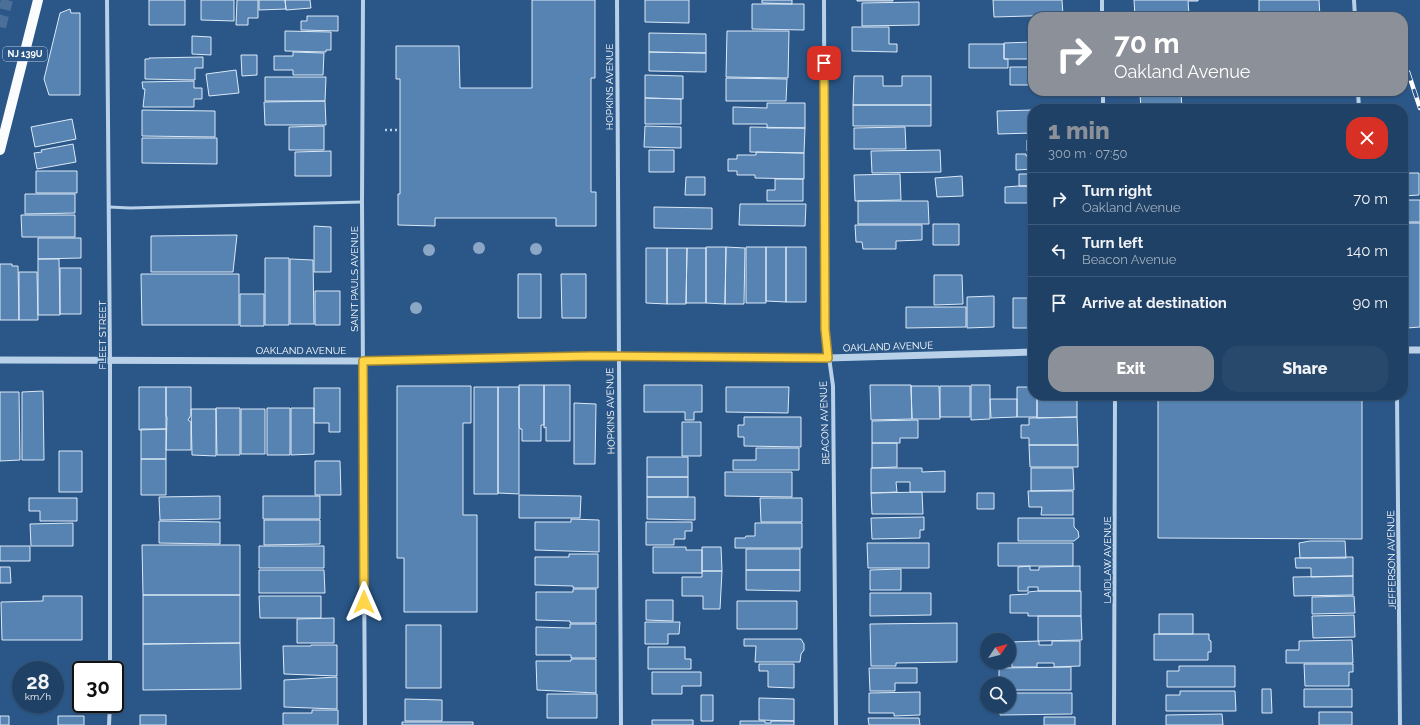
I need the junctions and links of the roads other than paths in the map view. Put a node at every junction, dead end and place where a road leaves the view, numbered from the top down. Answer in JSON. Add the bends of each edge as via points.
{"nodes":[{"id":1,"x":38,"y":0,"type":"edge"},
{"id":2,"x":107,"y":0,"type":"edge"},
{"id":3,"x":363,"y":0,"type":"edge"},
{"id":4,"x":617,"y":0,"type":"edge"},
{"id":5,"x":824,"y":0,"type":"edge"},
{"id":6,"x":1102,"y":0,"type":"edge"},
{"id":7,"x":1354,"y":0,"type":"edge"},
{"id":8,"x":1102,"y":12,"type":"edge"},
{"id":9,"x":1354,"y":12,"type":"edge"},
{"id":10,"x":0,"y":150,"type":"edge"},
{"id":11,"x":362,"y":202,"type":"junction"},
{"id":12,"x":109,"y":207,"type":"junction"},
{"id":13,"x":1408,"y":350,"type":"edge"},
{"id":14,"x":1420,"y":350,"type":"edge"},
{"id":15,"x":1028,"y":352,"type":"edge"},
{"id":16,"x":618,"y":356,"type":"junction"},
{"id":17,"x":828,"y":358,"type":"junction"},
{"id":18,"x":0,"y":360,"type":"edge"},
{"id":19,"x":110,"y":360,"type":"junction"},
{"id":20,"x":363,"y":361,"type":"junction"},
{"id":21,"x":1115,"y":400,"type":"edge"},
{"id":22,"x":1397,"y":400,"type":"edge"},
{"id":23,"x":110,"y":661,"type":"edge"},
{"id":24,"x":110,"y":713,"type":"edge"},
{"id":25,"x":110,"y":725,"type":"edge"},
{"id":26,"x":364,"y":725,"type":"edge"},
{"id":27,"x":621,"y":725,"type":"edge"},
{"id":28,"x":836,"y":725,"type":"edge"},
{"id":29,"x":1114,"y":725,"type":"edge"},
{"id":30,"x":1400,"y":725,"type":"edge"}],
"edges":[{"from":1,"to":10,"type":"main road","number":"NJ 139U"},
{"from":2,"to":12,"type":"street","name":"FLEET STREET"},
{"from":3,"to":11,"type":"street","name":"SAINT PAULS AVENUE"},
{"from":4,"to":16,"type":"street","name":"HOPKINS AVENUE"},
{"from":5,"to":17,"type":"street","name":"BEACON AVENUE","via":[[825,321]]},
{"from":6,"to":8,"type":"street"},
{"from":7,"to":9,"type":"street"},
{"from":11,"to":12,"type":"lane"},
{"from":11,"to":20,"type":"street","name":"SAINT PAULS AVENUE"},
{"from":12,"to":19,"type":"street","name":"FLEET STREET"},
{"from":13,"to":14,"type":"street"},
{"from":15,"to":17,"type":"street","name":"OAKLAND AVENUE"},
{"from":16,"to":17,"type":"street","name":"OAKLAND AVENUE"},
{"from":16,"to":20,"type":"street","name":"OAKLAND AVENUE"},
{"from":16,"to":27,"type":"street","name":"HOPKINS AVENUE"},
{"from":17,"to":28,"type":"street","name":"BEACON AVENUE","via":[[833,386]]},
{"from":18,"to":19,"type":"street","name":"OAKLAND AVENUE"},
{"from":19,"to":20,"type":"street","name":"OAKLAND AVENUE"},
{"from":19,"to":23,"type":"street","name":"FLEET STREET"},
{"from":20,"to":26,"type":"street","name":"SAINT PAULS AVENUE"},
{"from":21,"to":29,"type":"street","name":"LAIDLAW AVENUE"},
{"from":22,"to":30,"type":"street","name":"JEFFERSON AVENUE"},
{"from":24,"to":25,"type":"street"}]}
